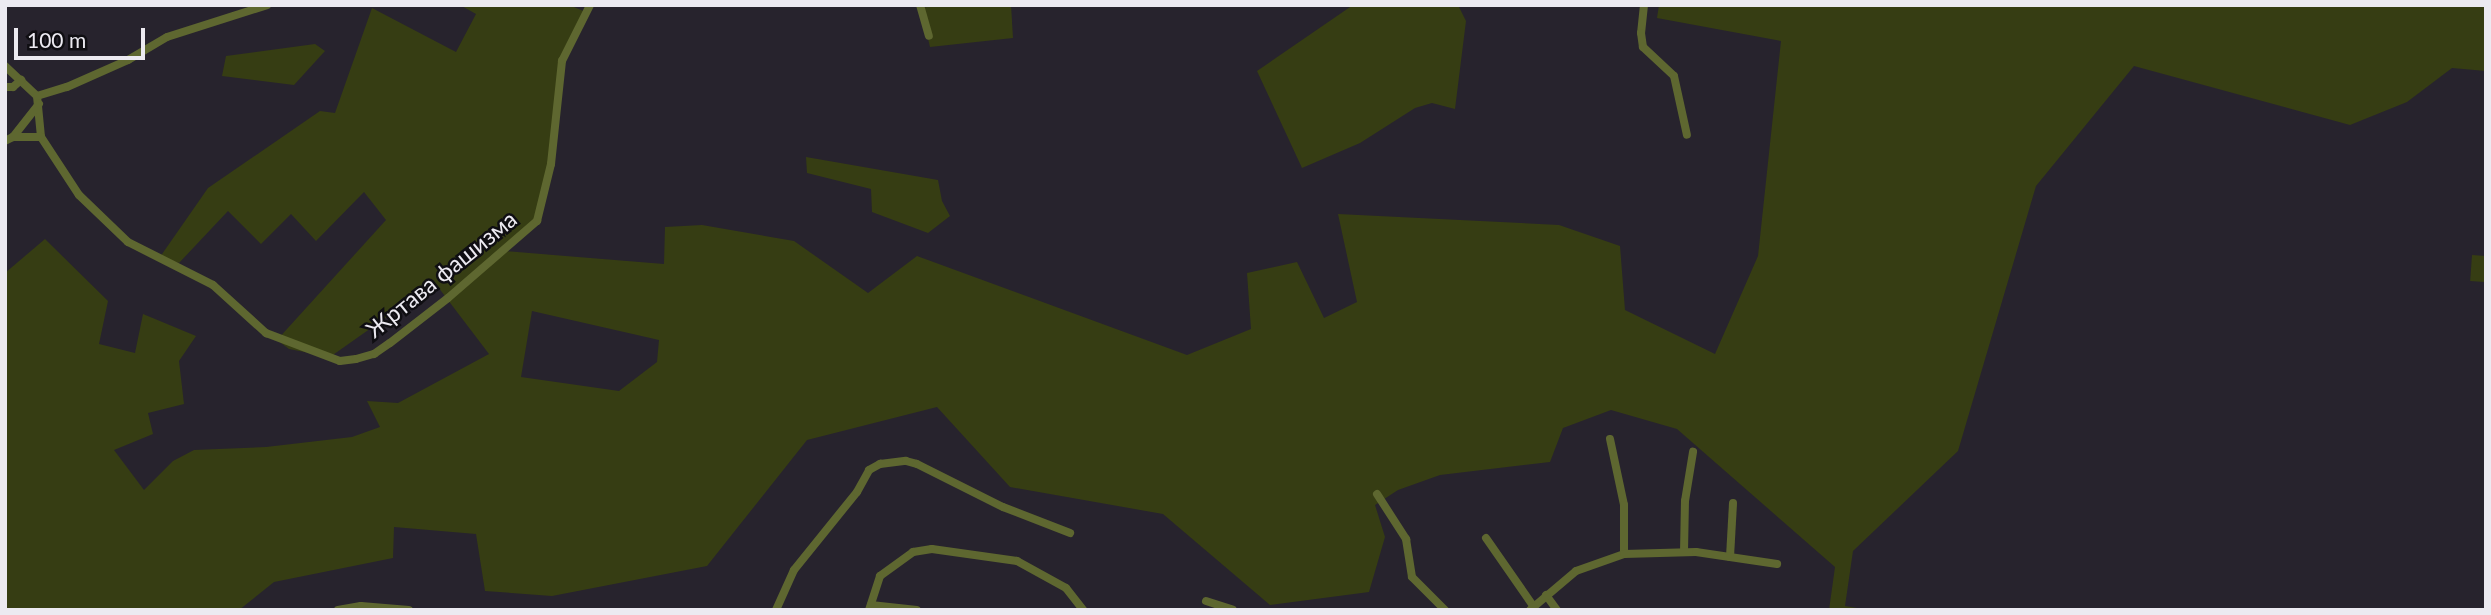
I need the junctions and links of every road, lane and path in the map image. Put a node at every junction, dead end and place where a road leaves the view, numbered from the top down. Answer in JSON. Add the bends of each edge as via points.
{"nodes":[{"id":1,"x":267,"y":5,"type":"edge"},
{"id":2,"x":590,"y":5,"type":"edge"},
{"id":3,"x":920,"y":5,"type":"edge"},
{"id":4,"x":1644,"y":5,"type":"edge"},
{"id":5,"x":929,"y":36,"type":"dead end"},
{"id":6,"x":5,"y":66,"type":"edge"},
{"id":7,"x":21,"y":80,"type":"junction"},
{"id":8,"x":5,"y":87,"type":"edge"},
{"id":9,"x":38,"y":100,"type":"junction"},
{"id":10,"x":1687,"y":135,"type":"dead end"},
{"id":11,"x":41,"y":137,"type":"junction"},
{"id":12,"x":9,"y":139,"type":"edge"},
{"id":13,"x":1610,"y":439,"type":"dead end"},
{"id":14,"x":1693,"y":452,"type":"dead end"},
{"id":15,"x":1377,"y":494,"type":"dead end"},
{"id":16,"x":1733,"y":503,"type":"dead end"},
{"id":17,"x":1070,"y":533,"type":"dead end"},
{"id":18,"x":1486,"y":538,"type":"dead end"},
{"id":19,"x":1684,"y":552,"type":"junction"},
{"id":20,"x":1624,"y":554,"type":"junction"},
{"id":21,"x":1730,"y":557,"type":"junction"},
{"id":22,"x":1777,"y":564,"type":"dead end"},
{"id":23,"x":1546,"y":595,"type":"junction"},
{"id":24,"x":1206,"y":601,"type":"dead end"},
{"id":25,"x":870,"y":607,"type":"edge"},
{"id":26,"x":1532,"y":608,"type":"edge"},
{"id":27,"x":338,"y":610,"type":"edge"},
{"id":28,"x":409,"y":610,"type":"edge"},
{"id":29,"x":776,"y":610,"type":"edge"},
{"id":30,"x":917,"y":610,"type":"edge"},
{"id":31,"x":1083,"y":610,"type":"edge"},
{"id":32,"x":1233,"y":610,"type":"edge"},
{"id":33,"x":1445,"y":610,"type":"edge"},
{"id":34,"x":1557,"y":610,"type":"edge"}],
"edges":[{"from":1,"to":9,"type":"street","via":[[167,37],[128,60]]},
{"from":2,"to":11,"type":"street","name":"Жртава фашизма","via":[[562,61],[551,164],[537,221],[390,343],[356,359],[340,361],[265,334],[213,285],[128,242],[79,195]]},
{"from":3,"to":5,"type":"street"},
{"from":4,"to":10,"type":"street","via":[[1643,47],[1674,76]]},
{"from":6,"to":7,"type":"street"},
{"from":7,"to":8,"type":"street"},
{"from":7,"to":9,"type":"street"},
{"from":9,"to":11,"type":"street","name":"Жртава фашизма"},
{"from":9,"to":12,"type":"street"},
{"from":11,"to":12,"type":"street"},
{"from":13,"to":20,"type":"street","via":[[1624,505]]},
{"from":14,"to":19,"type":"street","via":[[1685,501]]},
{"from":15,"to":33,"type":"street","via":[[1406,539],[1412,577]]},
{"from":16,"to":21,"type":"street"},
{"from":17,"to":29,"type":"street","via":[[1003,507],[917,464],[880,464],[869,470],[857,492],[794,570]]},
{"from":18,"to":26,"type":"street"},
{"from":19,"to":20,"type":"street"},
{"from":19,"to":21,"type":"street"},
{"from":20,"to":23,"type":"street","via":[[1576,571]]},
{"from":21,"to":22,"type":"street"},
{"from":23,"to":26,"type":"street"},
{"from":23,"to":34,"type":"street"},
{"from":24,"to":32,"type":"street"},
{"from":25,"to":30,"type":"street"},
{"from":25,"to":31,"type":"street","via":[[880,576],[914,552],[932,549],[1017,561],[1066,588]]},
{"from":27,"to":28,"type":"street","via":[[361,606]]}]}
